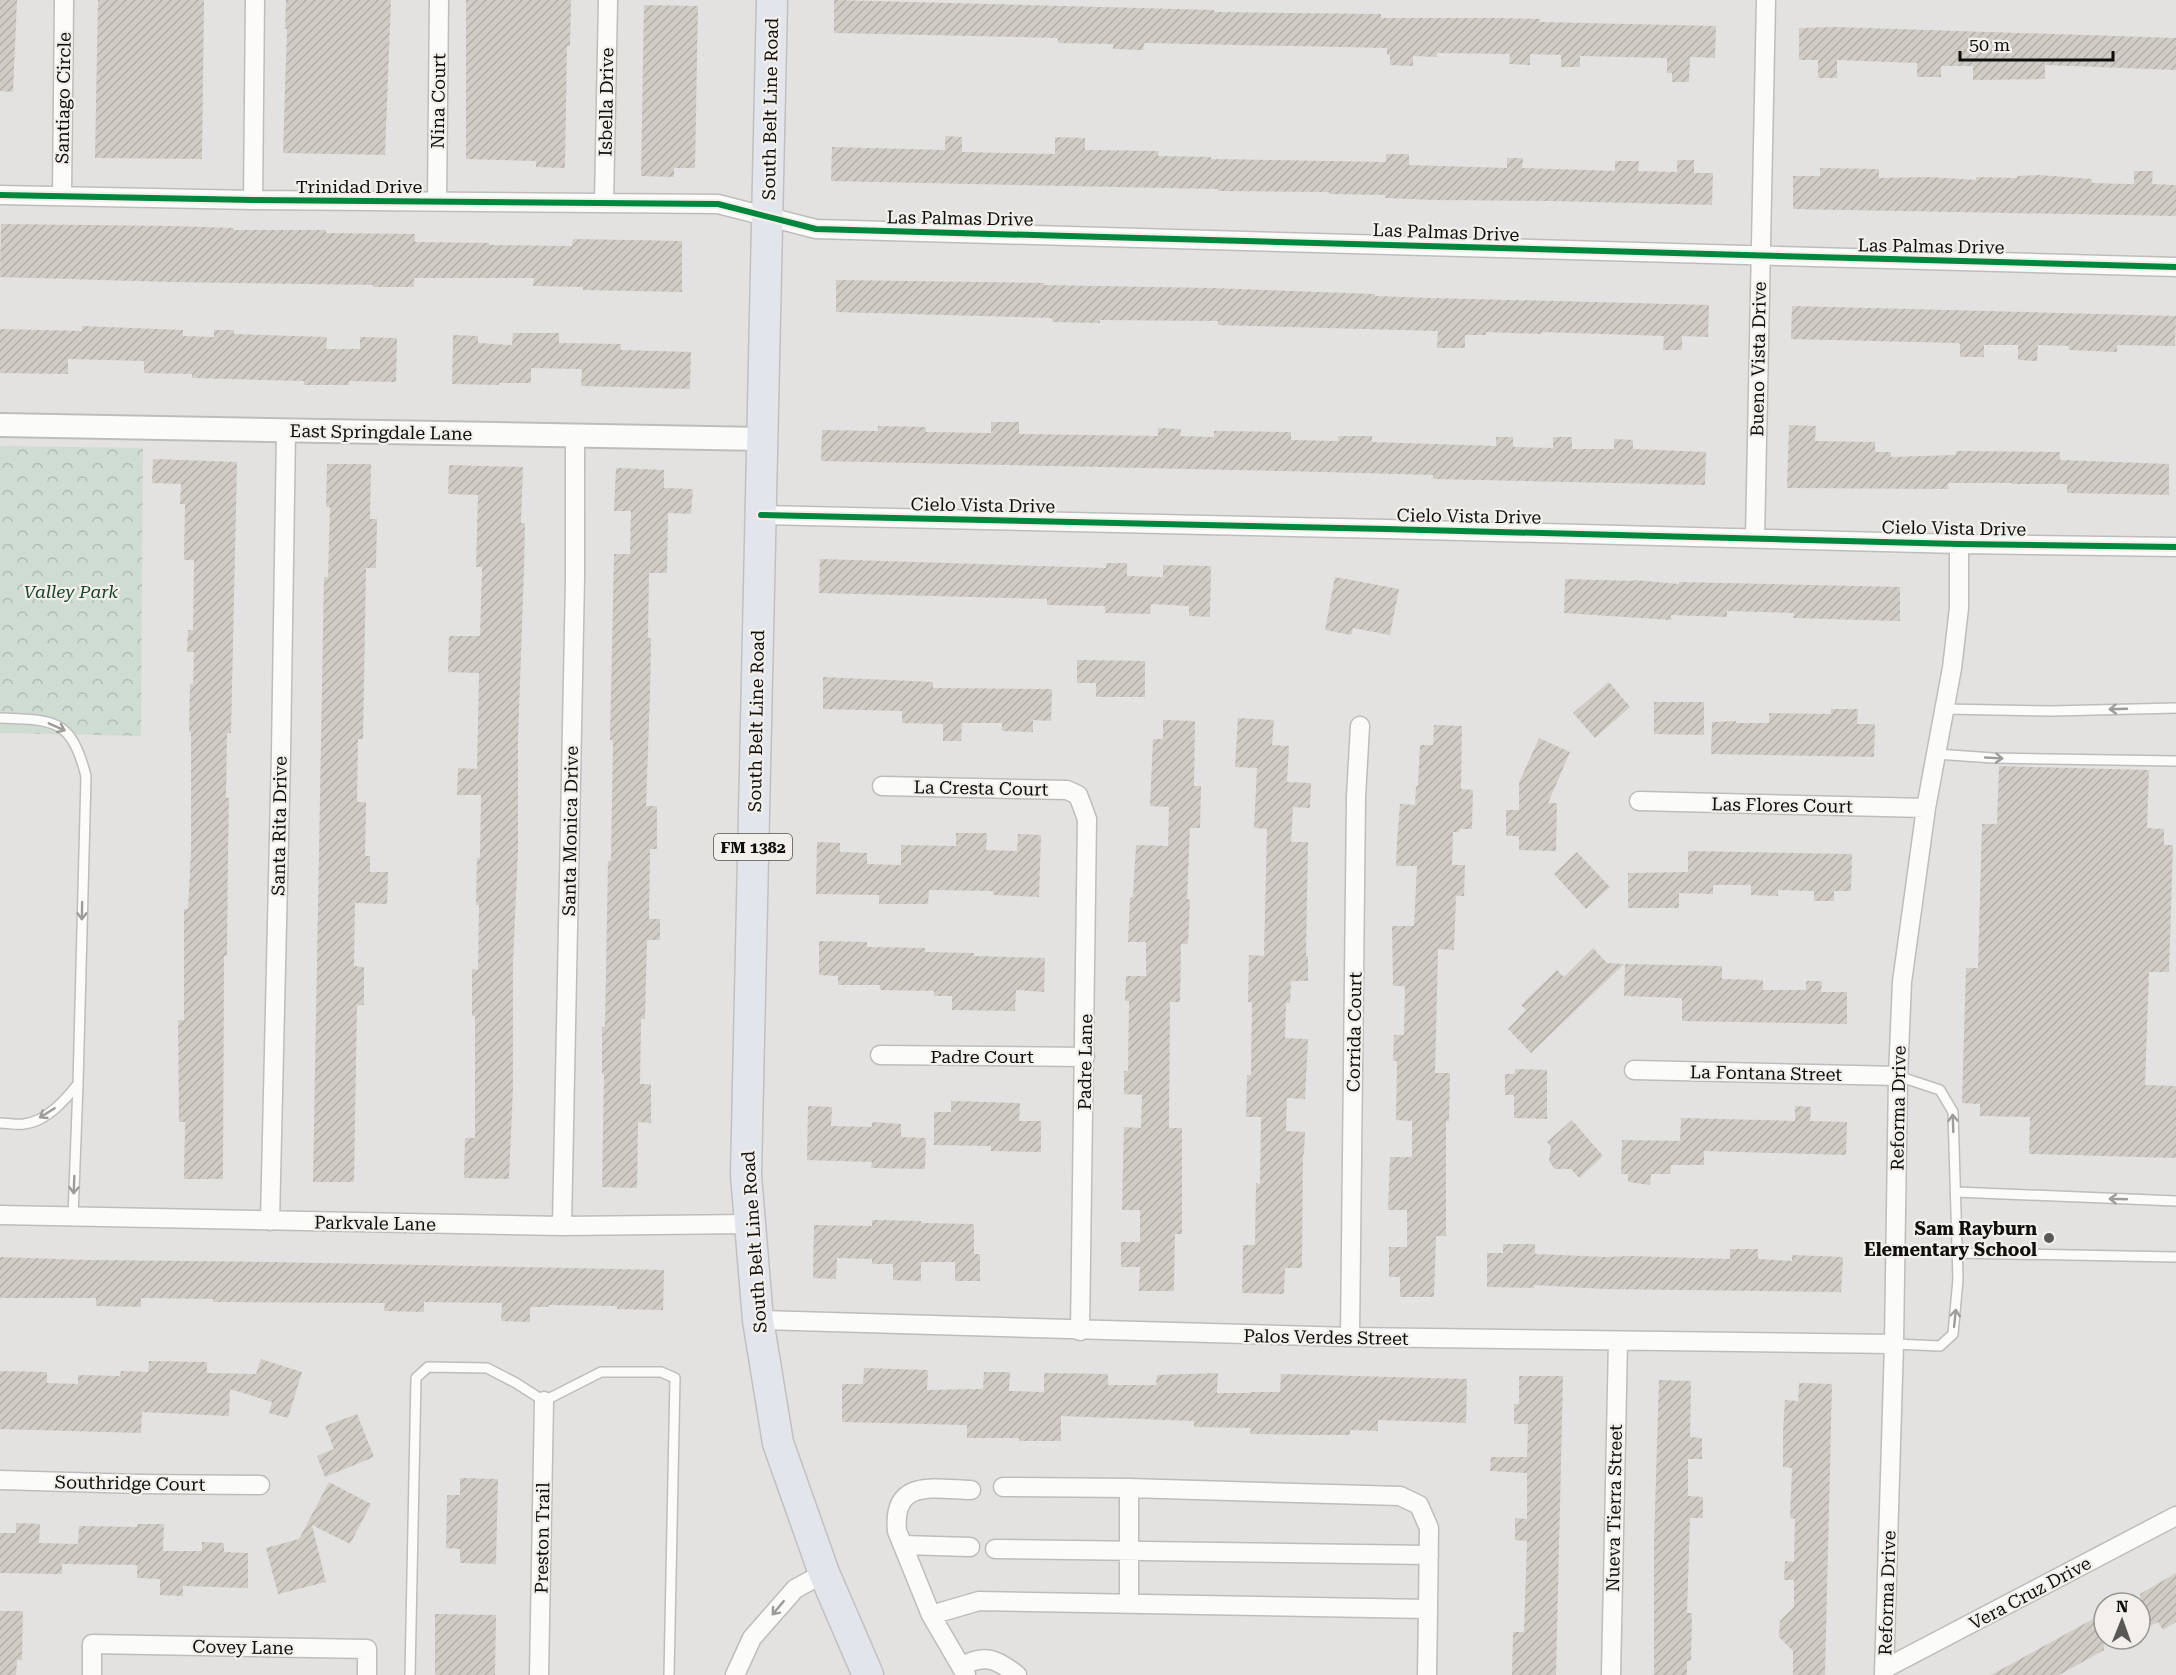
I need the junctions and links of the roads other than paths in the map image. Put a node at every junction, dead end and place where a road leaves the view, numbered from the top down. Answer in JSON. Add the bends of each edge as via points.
{"nodes":[{"id":1,"x":63,"y":0,"type":"edge"},
{"id":2,"x":255,"y":0,"type":"edge"},
{"id":3,"x":439,"y":0,"type":"edge"},
{"id":4,"x":608,"y":0,"type":"edge"},
{"id":5,"x":772,"y":0,"type":"edge"},
{"id":6,"x":1766,"y":0,"type":"edge"},
{"id":7,"x":0,"y":195,"type":"edge"},
{"id":8,"x":62,"y":196,"type":"junction"},
{"id":9,"x":253,"y":200,"type":"junction"},
{"id":10,"x":437,"y":201,"type":"junction"},
{"id":11,"x":604,"y":203,"type":"junction"},
{"id":12,"x":718,"y":204,"type":"joint"},
{"id":13,"x":767,"y":218,"type":"junction"},
{"id":14,"x":1760,"y":257,"type":"junction"},
{"id":15,"x":2176,"y":267,"type":"edge"},
{"id":16,"x":0,"y":424,"type":"edge"},
{"id":17,"x":286,"y":431,"type":"junction"},
{"id":18,"x":575,"y":436,"type":"junction"},
{"id":19,"x":762,"y":439,"type":"junction"},
{"id":20,"x":760,"y":515,"type":"junction"},
{"id":21,"x":1755,"y":538,"type":"junction"},
{"id":22,"x":1959,"y":544,"type":"junction"},
{"id":23,"x":2176,"y":547,"type":"edge"},
{"id":24,"x":2176,"y":708,"type":"edge"},
{"id":25,"x":1944,"y":709,"type":"junction"},
{"id":26,"x":0,"y":718,"type":"edge"},
{"id":27,"x":1360,"y":726,"type":"dead end"},
{"id":28,"x":1936,"y":754,"type":"junction"},
{"id":29,"x":2176,"y":761,"type":"edge"},
{"id":30,"x":882,"y":786,"type":"dead end"},
{"id":31,"x":1078,"y":795,"type":"joint"},
{"id":32,"x":1639,"y":801,"type":"dead end"},
{"id":33,"x":1926,"y":808,"type":"junction"},
{"id":34,"x":880,"y":1055,"type":"dead end"},
{"id":35,"x":1085,"y":1057,"type":"junction"},
{"id":36,"x":1634,"y":1070,"type":"dead end"},
{"id":37,"x":1898,"y":1076,"type":"junction"},
{"id":38,"x":78,"y":1084,"type":"junction"},
{"id":39,"x":0,"y":1123,"type":"edge"},
{"id":40,"x":1956,"y":1192,"type":"junction"},
{"id":41,"x":2176,"y":1201,"type":"edge"},
{"id":42,"x":0,"y":1215,"type":"edge"},
{"id":43,"x":73,"y":1217,"type":"junction"},
{"id":44,"x":270,"y":1221,"type":"junction"},
{"id":45,"x":749,"y":1224,"type":"junction"},
{"id":46,"x":562,"y":1226,"type":"junction"},
{"id":47,"x":1958,"y":1254,"type":"junction"},
{"id":48,"x":2176,"y":1257,"type":"edge"},
{"id":49,"x":758,"y":1320,"type":"junction"},
{"id":50,"x":1080,"y":1331,"type":"junction"},
{"id":51,"x":1350,"y":1338,"type":"junction"},
{"id":52,"x":1618,"y":1341,"type":"junction"},
{"id":53,"x":1894,"y":1344,"type":"junction"},
{"id":54,"x":544,"y":1401,"type":"junction"},
{"id":55,"x":0,"y":1480,"type":"edge"},
{"id":56,"x":260,"y":1485,"type":"dead end"},
{"id":57,"x":1003,"y":1486,"type":"dead end"},
{"id":58,"x":1129,"y":1488,"type":"junction"},
{"id":59,"x":972,"y":1490,"type":"dead end"},
{"id":60,"x":2176,"y":1516,"type":"edge"},
{"id":61,"x":903,"y":1545,"type":"junction"},
{"id":62,"x":970,"y":1547,"type":"dead end"},
{"id":63,"x":995,"y":1549,"type":"dead end"},
{"id":64,"x":1129,"y":1551,"type":"junction"},
{"id":65,"x":1429,"y":1555,"type":"junction"},
{"id":66,"x":824,"y":1573,"type":"junction"},
{"id":67,"x":1130,"y":1603,"type":"junction"},
{"id":68,"x":1428,"y":1609,"type":"junction"},
{"id":69,"x":931,"y":1615,"type":"junction"},
{"id":70,"x":963,"y":1671,"type":"edge"},
{"id":71,"x":1884,"y":1672,"type":"edge"},
{"id":72,"x":92,"y":1675,"type":"edge"},
{"id":73,"x":367,"y":1675,"type":"edge"},
{"id":74,"x":410,"y":1675,"type":"edge"},
{"id":75,"x":539,"y":1675,"type":"edge"},
{"id":76,"x":669,"y":1675,"type":"edge"},
{"id":77,"x":735,"y":1675,"type":"edge"},
{"id":78,"x":868,"y":1675,"type":"edge"},
{"id":79,"x":1017,"y":1675,"type":"edge"},
{"id":80,"x":1427,"y":1675,"type":"edge"},
{"id":81,"x":1611,"y":1675,"type":"edge"}],
"edges":[{"from":1,"to":8,"type":"street","name":"Santiago Circle"},
{"from":2,"to":9,"type":"street"},
{"from":3,"to":10,"type":"street","name":"Nina Court"},
{"from":4,"to":11,"type":"street","name":"Isbella Drive"},
{"from":5,"to":13,"type":"main road","name":"South Belt Line Road","number":"FM 1382"},
{"from":6,"to":14,"type":"street","name":"Bueno Vista Drive"},
{"from":7,"to":8,"type":"street","name":"Trinidad Drive"},
{"from":8,"to":9,"type":"street","name":"Trinidad Drive"},
{"from":9,"to":10,"type":"street","name":"Trinidad Drive"},
{"from":10,"to":11,"type":"street","name":"Trinidad Drive"},
{"from":11,"to":12,"type":"street","name":"Trinidad Drive"},
{"from":12,"to":13,"type":"street","name":"Las Palmas Drive"},
{"from":13,"to":14,"type":"street","name":"Las Palmas Drive","via":[[816,230]]},
{"from":13,"to":19,"type":"main road","name":"South Belt Line Road","number":"FM 1382"},
{"from":14,"to":15,"type":"street","name":"Las Palmas Drive"},
{"from":14,"to":21,"type":"street","name":"Bueno Vista Drive"},
{"from":16,"to":17,"type":"street","name":"East Springdale Lane"},
{"from":17,"to":18,"type":"street","name":"East Springdale Lane"},
{"from":17,"to":44,"type":"street","name":"Santa Rita Drive"},
{"from":18,"to":19,"type":"street","name":"East Springdale Lane"},
{"from":18,"to":46,"type":"street","name":"Santa Monica Drive","via":[[576,578]]},
{"from":19,"to":20,"type":"main road","name":"South Belt Line Road","number":"FM 1382"},
{"from":20,"to":21,"type":"street","name":"Cielo Vista Drive"},
{"from":20,"to":45,"type":"main road","name":"South Belt Line Road","number":"FM 1382","via":[[746,1163]]},
{"from":21,"to":22,"type":"street","name":"Cielo Vista Drive"},
{"from":22,"to":23,"type":"street","name":"Cielo Vista Drive"},
{"from":22,"to":25,"type":"street","name":"Reforma Drive","via":[[1959,608]]},
{"from":24,"to":25,"type":"lane","one_way":true},
{"from":25,"to":28,"type":"street","name":"Reforma Drive"},
{"from":26,"to":38,"type":"lane","one_way":true,"via":[[36,719],[63,728],[72,738],[86,776]]},
{"from":27,"to":51,"type":"street","name":"Corrida Court"},
{"from":28,"to":29,"type":"lane","one_way":true},
{"from":28,"to":33,"type":"street","name":"Reforma Drive"},
{"from":30,"to":31,"type":"street","name":"La Cresta Court","via":[[1067,790]]},
{"from":31,"to":35,"type":"street","name":"Padre Lane","via":[[1087,819]]},
{"from":32,"to":33,"type":"street","name":"Las Flores Court"},
{"from":33,"to":37,"type":"street","name":"Reforma Drive","via":[[1902,982]]},
{"from":34,"to":35,"type":"street","name":"Padre Court"},
{"from":35,"to":50,"type":"street","name":"Padre Lane"},
{"from":36,"to":37,"type":"street","name":"La Fontana Street"},
{"from":40,"to":37,"type":"lane","one_way":true,"via":[[1953,1112],[1940,1090]]},
{"from":37,"to":53,"type":"street","name":"Reforma Drive"},
{"from":38,"to":39,"type":"lane","one_way":true,"via":[[66,1100],[46,1115],[27,1124]]},
{"from":38,"to":43,"type":"lane","one_way":true},
{"from":41,"to":40,"type":"lane","one_way":true},
{"from":40,"to":47,"type":"lane"},
{"from":42,"to":43,"type":"street","name":"Parkvale Lane"},
{"from":43,"to":44,"type":"street","name":"Parkvale Lane"},
{"from":44,"to":46,"type":"street","name":"Parkvale Lane"},
{"from":45,"to":46,"type":"street","name":"Parkvale Lane"},
{"from":45,"to":49,"type":"main road","name":"South Belt Line Road","number":"FM 1382"},
{"from":47,"to":48,"type":"lane"},
{"from":53,"to":47,"type":"lane","one_way":true,"via":[[1940,1346],[1953,1335]]},
{"from":49,"to":50,"type":"street","name":"Palos Verdes Street"},
{"from":49,"to":66,"type":"main road","name":"South Belt Line Road","number":"FM 1382","via":[[778,1443]]},
{"from":50,"to":51,"type":"street","name":"Palos Verdes Street"},
{"from":51,"to":52,"type":"street","name":"Palos Verdes Street"},
{"from":52,"to":53,"type":"street","name":"Palos Verdes Street"},
{"from":52,"to":81,"type":"street","name":"Nueva Tierra Street"},
{"from":53,"to":71,"type":"street","name":"Reforma Drive"},
{"from":54,"to":74,"type":"lane","via":[[487,1368],[428,1367],[416,1378]]},
{"from":54,"to":75,"type":"street","name":"Preston Trail"},
{"from":54,"to":76,"type":"lane","via":[[601,1372],[661,1372],[675,1378]]},
{"from":55,"to":56,"type":"street","name":"Southridge Court"},
{"from":57,"to":58,"type":"street"},
{"from":58,"to":64,"type":"street"},
{"from":58,"to":65,"type":"street","via":[[1400,1496],[1415,1502],[1424,1515],[1429,1528]]},
{"from":59,"to":61,"type":"street","via":[[920,1489],[908,1494],[900,1503],[896,1518]]},
{"from":60,"to":71,"type":"street","name":"Vera Cruz Drive"},
{"from":61,"to":62,"type":"street"},
{"from":61,"to":69,"type":"street"},
{"from":63,"to":64,"type":"street"},
{"from":64,"to":65,"type":"street"},
{"from":64,"to":67,"type":"street"},
{"from":65,"to":68,"type":"street"},
{"from":66,"to":77,"type":"street","one_way":true,"via":[[795,1589],[752,1638]]},
{"from":66,"to":78,"type":"main road","name":"South Belt Line Road","number":"FM 1382"},
{"from":67,"to":68,"type":"street"},
{"from":67,"to":69,"type":"street","via":[[979,1601]]},
{"from":68,"to":80,"type":"street"},
{"from":69,"to":70,"type":"street"},
{"from":70,"to":79,"type":"street","via":[[975,1659],[989,1660],[1004,1664]]},
{"from":72,"to":73,"type":"street","name":"Covey Lane","via":[[92,1644],[367,1649]]}]}
